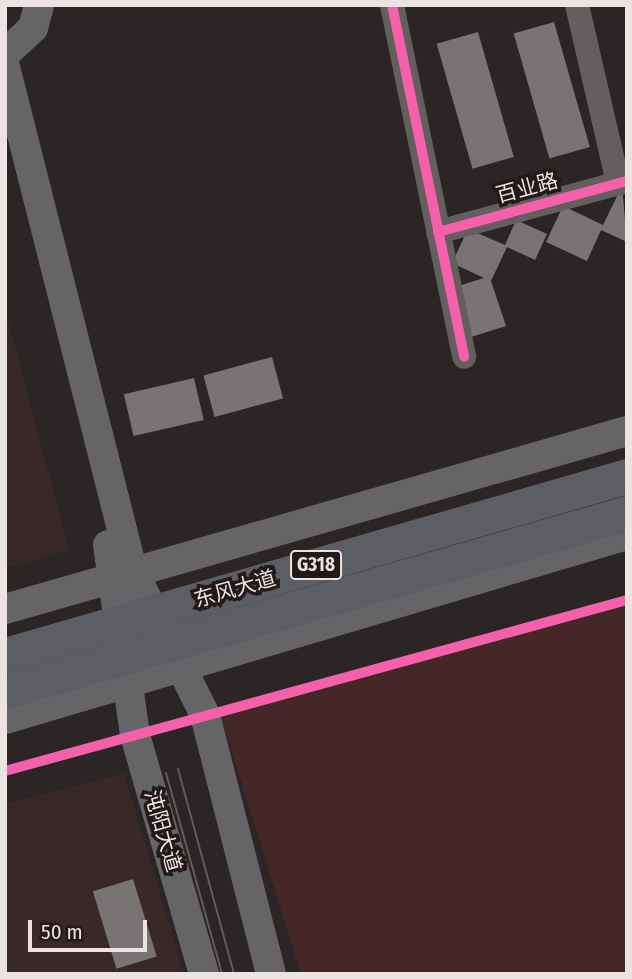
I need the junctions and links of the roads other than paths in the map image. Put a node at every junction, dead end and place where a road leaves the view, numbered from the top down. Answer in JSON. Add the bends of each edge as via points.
{"nodes":[{"id":1,"x":39,"y":5,"type":"edge"},
{"id":2,"x":392,"y":5,"type":"edge"},
{"id":3,"x":577,"y":5,"type":"edge"},
{"id":4,"x":5,"y":54,"type":"edge"},
{"id":5,"x":5,"y":67,"type":"edge"},
{"id":6,"x":5,"y":144,"type":"edge"},
{"id":7,"x":622,"y":182,"type":"edge"},
{"id":8,"x":438,"y":232,"type":"junction"},
{"id":9,"x":464,"y":357,"type":"dead end"},
{"id":10,"x":627,"y":431,"type":"edge"},
{"id":11,"x":627,"y":476,"type":"edge"},
{"id":12,"x":627,"y":513,"type":"edge"},
{"id":13,"x":627,"y":535,"type":"edge"},
{"id":14,"x":124,"y":572,"type":"junction"},
{"id":15,"x":5,"y":609,"type":"edge"},
{"id":16,"x":5,"y":655,"type":"edge"},
{"id":17,"x":180,"y":671,"type":"junction"},
{"id":18,"x":124,"y":687,"type":"junction"},
{"id":19,"x":5,"y":691,"type":"edge"},
{"id":20,"x":5,"y":719,"type":"edge"},
{"id":21,"x":204,"y":974,"type":"edge"},
{"id":22,"x":271,"y":974,"type":"edge"}],
"edges":[{"from":1,"to":4,"type":"main road","via":[[33,28]]},
{"from":2,"to":8,"type":"street"},
{"from":3,"to":7,"type":"street"},
{"from":5,"to":14,"type":"main road"},
{"from":6,"to":14,"type":"main road"},
{"from":7,"to":8,"type":"street","name":"百业路"},
{"from":8,"to":9,"type":"street"},
{"from":10,"to":14,"type":"main road"},
{"from":11,"to":16,"type":"highway","name":"东风大道","number":"G318"},
{"from":12,"to":19,"type":"highway","name":"东风大道","number":"G318"},
{"from":13,"to":17,"type":"main road"},
{"from":14,"to":15,"type":"main road"},
{"from":14,"to":17,"type":"main road"},
{"from":14,"to":18,"type":"main road","name":"沌阳大道"},
{"from":17,"to":18,"type":"main road"},
{"from":17,"to":22,"type":"main road","via":[[205,715]]},
{"from":18,"to":20,"type":"main road"},
{"from":18,"to":21,"type":"main road","name":"沌阳大道"}]}
